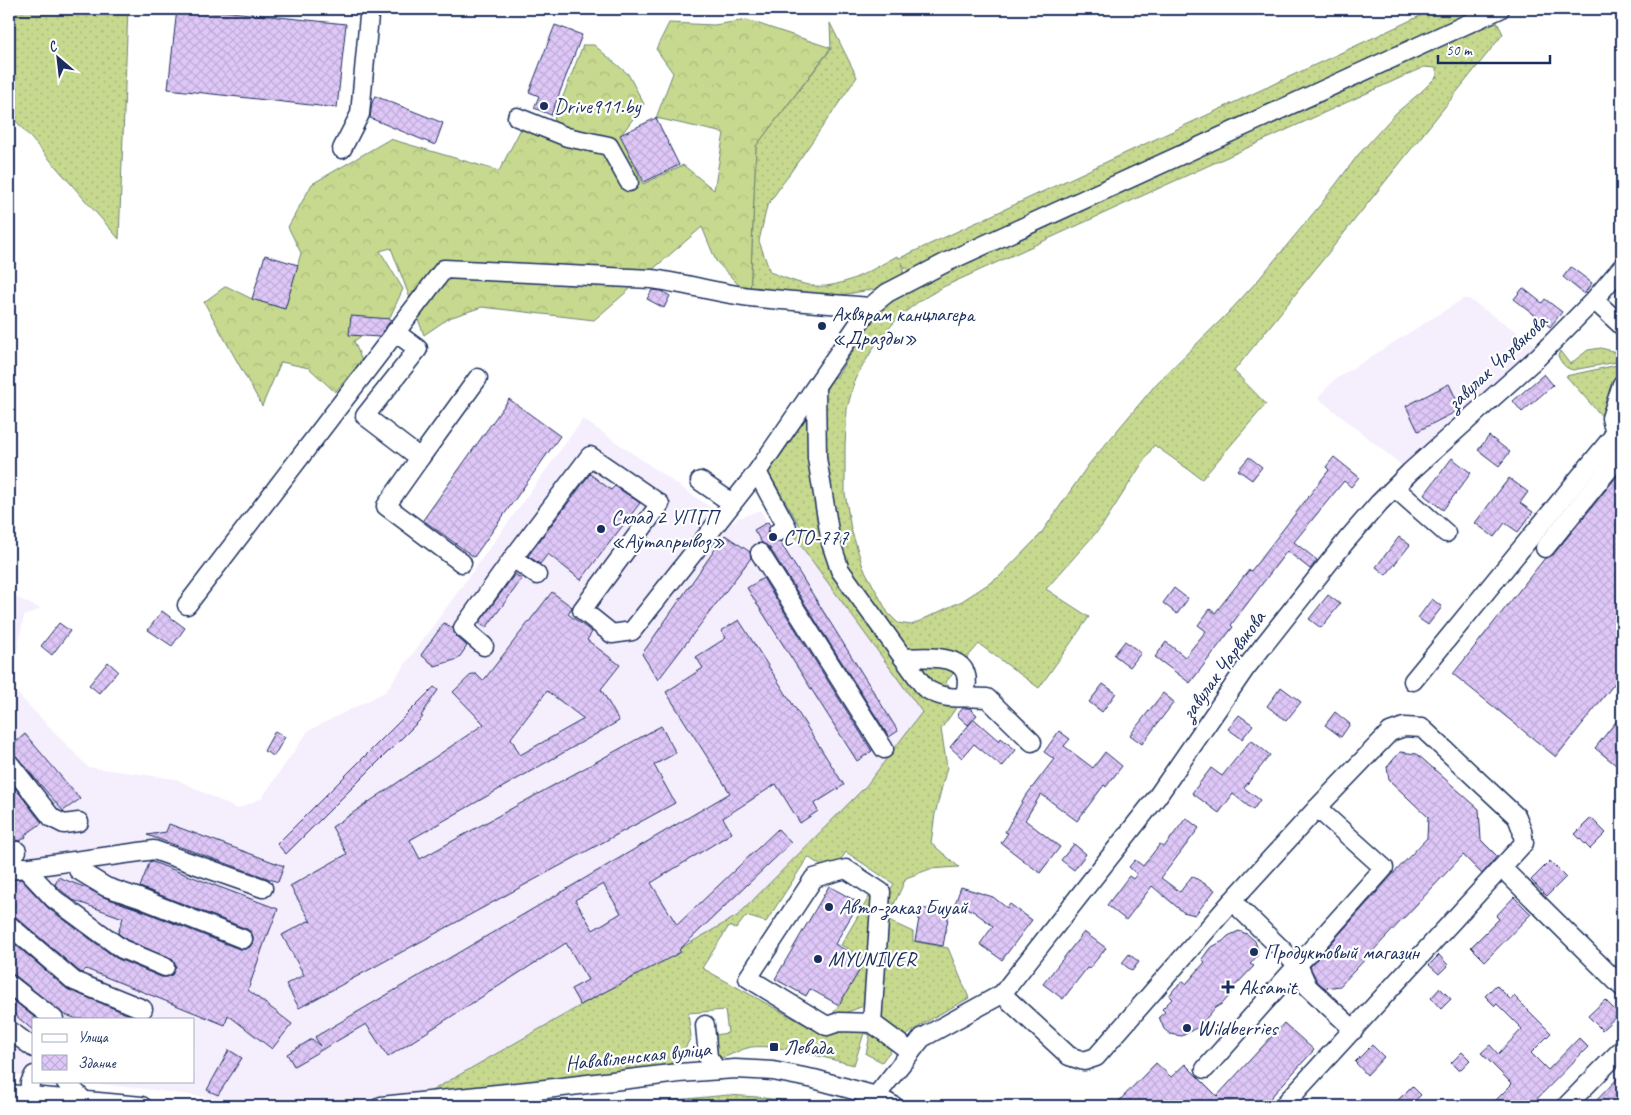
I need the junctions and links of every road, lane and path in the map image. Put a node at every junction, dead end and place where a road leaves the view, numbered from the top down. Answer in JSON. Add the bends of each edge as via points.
{"nodes":[{"id":1,"x":1500,"y":9,"type":"edge"},
{"id":2,"x":369,"y":16,"type":"dead end"},
{"id":3,"x":517,"y":117,"type":"dead end"},
{"id":4,"x":342,"y":149,"type":"dead end"},
{"id":5,"x":629,"y":182,"type":"dead end"},
{"id":6,"x":1622,"y":267,"type":"edge"},
{"id":7,"x":1594,"y":300,"type":"junction"},
{"id":8,"x":870,"y":307,"type":"junction"},
{"id":9,"x":1622,"y":326,"type":"edge"},
{"id":10,"x":395,"y":332,"type":"junction"},
{"id":11,"x":478,"y":378,"type":"dead end"},
{"id":12,"x":1622,"y":384,"type":"edge"},
{"id":13,"x":816,"y":388,"type":"junction"},
{"id":14,"x":1619,"y":437,"type":"edge"},
{"id":15,"x":1622,"y":453,"type":"edge"},
{"id":16,"x":420,"y":458,"type":"junction"},
{"id":17,"x":757,"y":472,"type":"junction"},
{"id":18,"x":700,"y":481,"type":"dead end"},
{"id":19,"x":1395,"y":488,"type":"junction"},
{"id":20,"x":732,"y":503,"type":"junction"},
{"id":21,"x":778,"y":532,"type":"dead end"},
{"id":22,"x":1446,"y":533,"type":"dead end"},
{"id":23,"x":1545,"y":548,"type":"dead end"},
{"id":24,"x":760,"y":553,"type":"dead end"},
{"id":25,"x":513,"y":558,"type":"junction"},
{"id":26,"x":462,"y":563,"type":"dead end"},
{"id":27,"x":537,"y":575,"type":"dead end"},
{"id":28,"x":187,"y":605,"type":"dead end"},
{"id":29,"x":484,"y":646,"type":"dead end"},
{"id":30,"x":903,"y":658,"type":"junction"},
{"id":31,"x":1413,"y":681,"type":"dead end"},
{"id":32,"x":964,"y":696,"type":"junction"},
{"id":33,"x":1032,"y":742,"type":"dead end"},
{"id":34,"x":884,"y":749,"type":"dead end"},
{"id":35,"x":9,"y":764,"type":"edge"},
{"id":36,"x":1317,"y":808,"type":"junction"},
{"id":37,"x":79,"y":822,"type":"dead end"},
{"id":38,"x":16,"y":868,"type":"edge"},
{"id":39,"x":1502,"y":868,"type":"junction"},
{"id":40,"x":78,"y":870,"type":"dead end"},
{"id":41,"x":263,"y":888,"type":"dead end"},
{"id":42,"x":1232,"y":901,"type":"junction"},
{"id":43,"x":9,"y":925,"type":"edge"},
{"id":44,"x":244,"y":939,"type":"dead end"},
{"id":45,"x":1298,"y":964,"type":"junction"},
{"id":46,"x":165,"y":967,"type":"dead end"},
{"id":47,"x":9,"y":984,"type":"edge"},
{"id":48,"x":1622,"y":987,"type":"edge"},
{"id":49,"x":1002,"y":994,"type":"junction"},
{"id":50,"x":143,"y":1009,"type":"dead end"},
{"id":51,"x":53,"y":1018,"type":"edge"},
{"id":52,"x":872,"y":1023,"type":"junction"},
{"id":53,"x":705,"y":1025,"type":"dead end"},
{"id":54,"x":9,"y":1030,"type":"edge"},
{"id":55,"x":1354,"y":1030,"type":"junction"},
{"id":56,"x":32,"y":1047,"type":"edge"},
{"id":57,"x":1622,"y":1049,"type":"edge"},
{"id":58,"x":911,"y":1052,"type":"junction"},
{"id":59,"x":718,"y":1070,"type":"junction"},
{"id":60,"x":1206,"y":1070,"type":"dead end"},
{"id":61,"x":32,"y":1079,"type":"edge"},
{"id":62,"x":66,"y":1082,"type":"edge"},
{"id":63,"x":9,"y":1094,"type":"edge"},
{"id":64,"x":29,"y":1096,"type":"junction"},
{"id":65,"x":84,"y":1101,"type":"junction"},
{"id":66,"x":874,"y":1101,"type":"edge"},
{"id":67,"x":142,"y":1106,"type":"edge"},
{"id":68,"x":382,"y":1106,"type":"edge"},
{"id":69,"x":894,"y":1106,"type":"edge"},
{"id":70,"x":1283,"y":1106,"type":"edge"},
{"id":71,"x":1566,"y":1106,"type":"edge"}],
"edges":[{"from":1,"to":8,"type":"street","via":[[947,262],[887,293]]},
{"from":2,"to":4,"type":"street","via":[[360,114]]},
{"from":3,"to":5,"type":"street","via":[[567,137],[610,146]]},
{"from":6,"to":7,"type":"street","name":"завулак Чарвякова"},
{"from":7,"to":9,"type":"street"},
{"from":7,"to":19,"type":"street","name":"завулак Чарвякова","via":[[1538,357]]},
{"from":8,"to":10,"type":"street","via":[[750,297],[651,279],[444,268]]},
{"from":8,"to":13,"type":"street"},
{"from":10,"to":16,"type":"street","via":[[418,349],[364,416]]},
{"from":10,"to":28,"type":"street"},
{"from":11,"to":16,"type":"street"},
{"from":12,"to":14,"type":"street","via":[[1611,418]]},
{"from":13,"to":17,"type":"street"},
{"from":13,"to":30,"type":"street","via":[[817,458],[831,543],[840,570]]},
{"from":14,"to":31,"type":"street"},
{"from":15,"to":23,"type":"street"},
{"from":16,"to":26,"type":"street","via":[[386,506]]},
{"from":17,"to":20,"type":"street"},
{"from":17,"to":21,"type":"street","via":[[787,527]]},
{"from":18,"to":20,"type":"street"},
{"from":19,"to":22,"type":"street"},
{"from":19,"to":49,"type":"street","name":"завулак Чарвякова","via":[[1346,541],[1246,669],[1157,797]]},
{"from":20,"to":25,"type":"street","via":[[632,631],[612,634],[582,610],[660,504],[590,456]]},
{"from":24,"to":34,"type":"street"},
{"from":25,"to":27,"type":"street"},
{"from":25,"to":29,"type":"street","via":[[463,628]]},
{"from":30,"to":32,"type":"street","via":[[924,688],[936,696]]},
{"from":30,"to":32,"type":"street","via":[[949,658],[964,669],[969,684]]},
{"from":32,"to":33,"type":"street","via":[[986,698]]},
{"from":35,"to":37,"type":"street","via":[[52,818],[64,824]]},
{"from":36,"to":39,"type":"street","via":[[1390,732],[1404,727],[1422,728],[1517,818],[1524,843]]},
{"from":36,"to":42,"type":"street"},
{"from":36,"to":45,"type":"street","via":[[1384,868]]},
{"from":38,"to":41,"type":"street","via":[[154,850]]},
{"from":38,"to":46,"type":"street","via":[[122,950]]},
{"from":39,"to":48,"type":"street"},
{"from":39,"to":55,"type":"street"},
{"from":40,"to":44,"type":"street","via":[[106,888]]},
{"from":42,"to":45,"type":"street"},
{"from":42,"to":49,"type":"street","via":[[1096,1057],[1084,1061],[1069,1056]]},
{"from":43,"to":50,"type":"street","via":[[74,981]]},
{"from":45,"to":55,"type":"street","via":[[1308,988]]},
{"from":45,"to":60,"type":"street"},
{"from":47,"to":51,"type":"street"},
{"from":49,"to":58,"type":"street","name":"завулак Чарвякова","via":[[922,1038]]},
{"from":52,"to":52,"type":"street","via":[[839,1022],[827,1026],[748,978],[814,878],[846,869],[881,892]]},
{"from":52,"to":58,"type":"street"},
{"from":53,"to":59,"type":"street","via":[[708,1057]]},
{"from":54,"to":56,"type":"street"},
{"from":55,"to":70,"type":"street"},
{"from":57,"to":71,"type":"street"},
{"from":58,"to":66,"type":"street","name":"завулак Чарвякова"},
{"from":59,"to":66,"type":"street","name":"Нававіленская вуліца","via":[[773,1071],[814,1079]]},
{"from":59,"to":68,"type":"street","name":"Нававіленская вуліца"},
{"from":61,"to":64,"type":"street"},
{"from":62,"to":65,"type":"street"},
{"from":63,"to":64,"type":"street"},
{"from":64,"to":65,"type":"street"},
{"from":65,"to":67,"type":"street"},
{"from":66,"to":69,"type":"street","name":"Нававіленская вуліца"}]}
